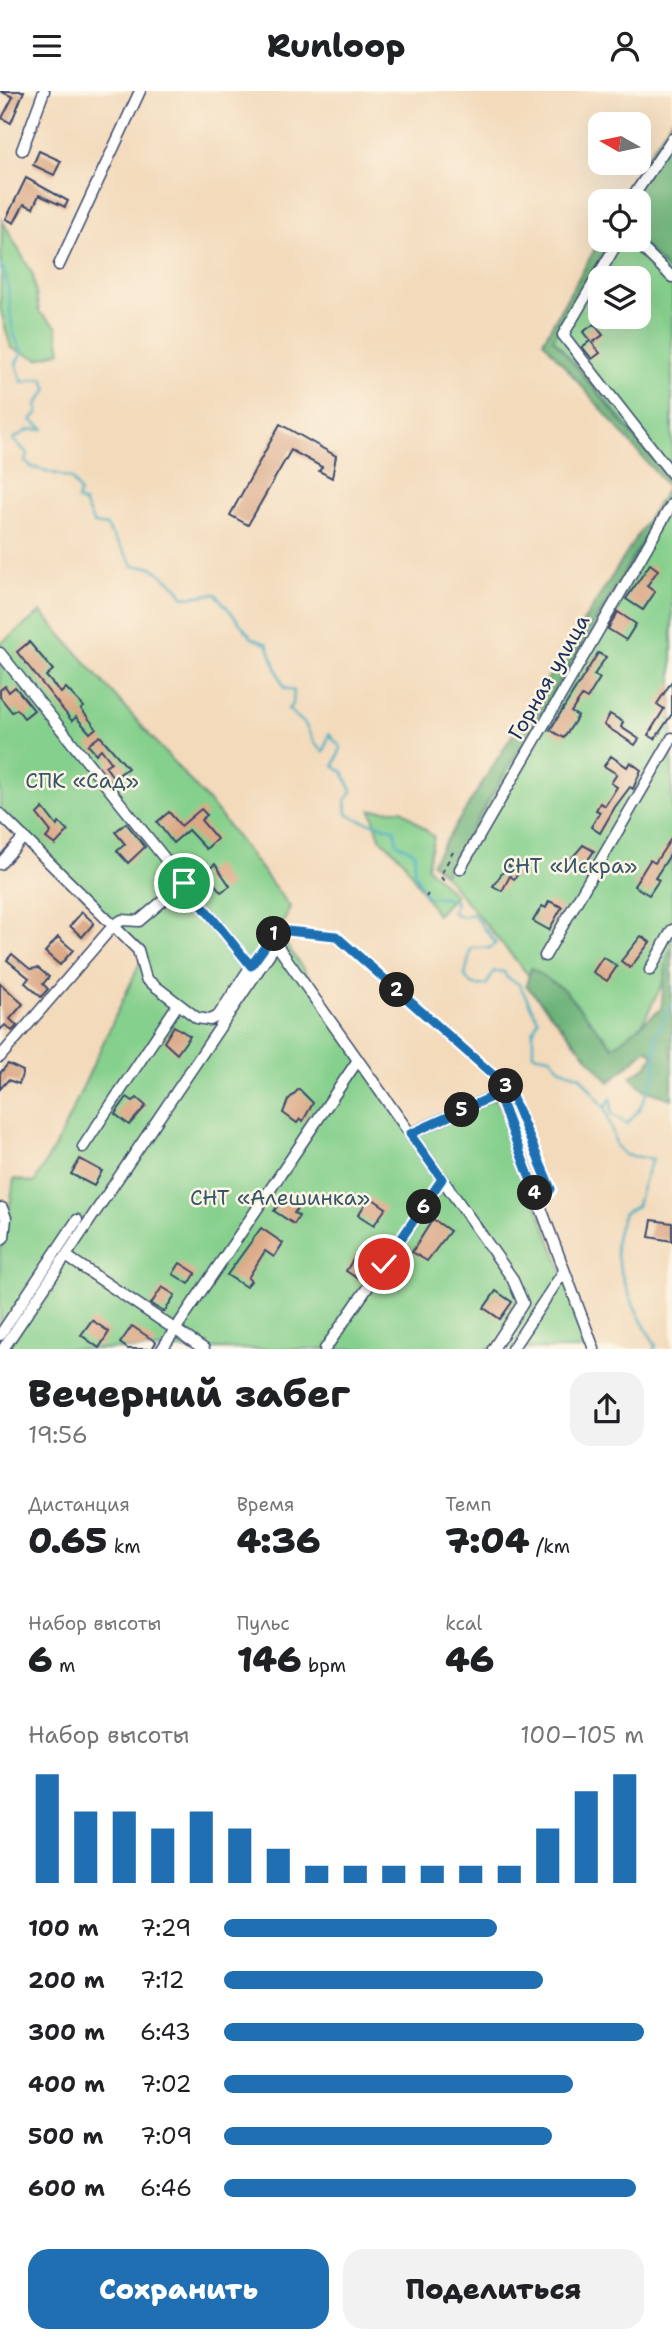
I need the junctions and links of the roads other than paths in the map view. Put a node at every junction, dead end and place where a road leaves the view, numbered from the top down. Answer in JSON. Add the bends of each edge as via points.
{"nodes":[{"id":1,"x":44,"y":91,"type":"edge"},
{"id":2,"x":140,"y":91,"type":"edge"},
{"id":3,"x":672,"y":139,"type":"edge"},
{"id":4,"x":22,"y":150,"type":"dead end"},
{"id":5,"x":638,"y":189,"type":"edge"},
{"id":6,"x":612,"y":252,"type":"edge"},
{"id":7,"x":646,"y":252,"type":"edge"},
{"id":8,"x":59,"y":265,"type":"dead end"},
{"id":9,"x":672,"y":277,"type":"edge"},
{"id":10,"x":672,"y":474,"type":"edge"},
{"id":11,"x":672,"y":504,"type":"edge"},
{"id":12,"x":0,"y":653,"type":"edge"},
{"id":13,"x":672,"y":738,"type":"edge"},
{"id":14,"x":0,"y":814,"type":"edge"},
{"id":15,"x":24,"y":837,"type":"junction"},
{"id":16,"x":0,"y":864,"type":"edge"},
{"id":17,"x":460,"y":869,"type":"dead end"},
{"id":18,"x":184,"y":883,"type":"junction"},
{"id":19,"x":113,"y":926,"type":"junction"},
{"id":20,"x":277,"y":930,"type":"road end"},
{"id":21,"x":672,"y":930,"type":"edge"},
{"id":22,"x":545,"y":956,"type":"dead end"},
{"id":23,"x":251,"y":966,"type":"junction"},
{"id":24,"x":650,"y":970,"type":"dead end"},
{"id":25,"x":178,"y":1004,"type":"junction"},
{"id":26,"x":0,"y":1057,"type":"edge"},
{"id":27,"x":358,"y":1060,"type":"junction"},
{"id":28,"x":410,"y":1134,"type":"junction"},
{"id":29,"x":83,"y":1147,"type":"dead end"},
{"id":30,"x":442,"y":1179,"type":"junction"},
{"id":31,"x":2,"y":1208,"type":"dead end"},
{"id":32,"x":78,"y":1220,"type":"dead end"},
{"id":33,"x":0,"y":1240,"type":"edge"},
{"id":34,"x":66,"y":1256,"type":"junction"},
{"id":35,"x":564,"y":1271,"type":"junction"},
{"id":36,"x":175,"y":1330,"type":"junction"},
{"id":37,"x":0,"y":1335,"type":"edge"},
{"id":38,"x":3,"y":1349,"type":"edge"},
{"id":39,"x":162,"y":1349,"type":"edge"},
{"id":40,"x":204,"y":1349,"type":"edge"},
{"id":41,"x":326,"y":1349,"type":"edge"},
{"id":42,"x":492,"y":1349,"type":"edge"},
{"id":43,"x":512,"y":1349,"type":"edge"},
{"id":44,"x":594,"y":1349,"type":"edge"}],
"edges":[{"from":1,"to":4,"type":"street"},
{"from":2,"to":8,"type":"street"},
{"from":3,"to":5,"type":"street"},
{"from":6,"to":10,"type":"street","via":[[563,335]]},
{"from":7,"to":9,"type":"street"},
{"from":11,"to":17,"type":"street","name":"Горная улица"},
{"from":12,"to":18,"type":"street"},
{"from":13,"to":22,"type":"street"},
{"from":14,"to":15,"type":"street"},
{"from":15,"to":16,"type":"street"},
{"from":15,"to":19,"type":"street"},
{"from":18,"to":19,"type":"street","via":[[139,921]]},
{"from":18,"to":23,"type":"street"},
{"from":19,"to":25,"type":"street","via":[[138,950],[146,979]]},
{"from":19,"to":26,"type":"street"},
{"from":20,"to":23,"type":"street"},
{"from":21,"to":24,"type":"street"},
{"from":23,"to":25,"type":"street","via":[[218,1016],[197,1018]]},
{"from":25,"to":29,"type":"street"},
{"from":27,"to":28,"type":"street"},
{"from":27,"to":34,"type":"street","via":[[276,944]]},
{"from":27,"to":36,"type":"street"},
{"from":28,"to":30,"type":"street"},
{"from":28,"to":35,"type":"street","via":[[498,1094]]},
{"from":30,"to":41,"type":"street"},
{"from":30,"to":42,"type":"street","via":[[512,1278],[523,1303]]},
{"from":31,"to":33,"type":"street","via":[[6,1218]]},
{"from":32,"to":37,"type":"street"},
{"from":34,"to":36,"type":"street"},
{"from":34,"to":38,"type":"street"},
{"from":35,"to":43,"type":"street"},
{"from":35,"to":44,"type":"street"},
{"from":36,"to":39,"type":"street"},
{"from":36,"to":40,"type":"street"}]}
